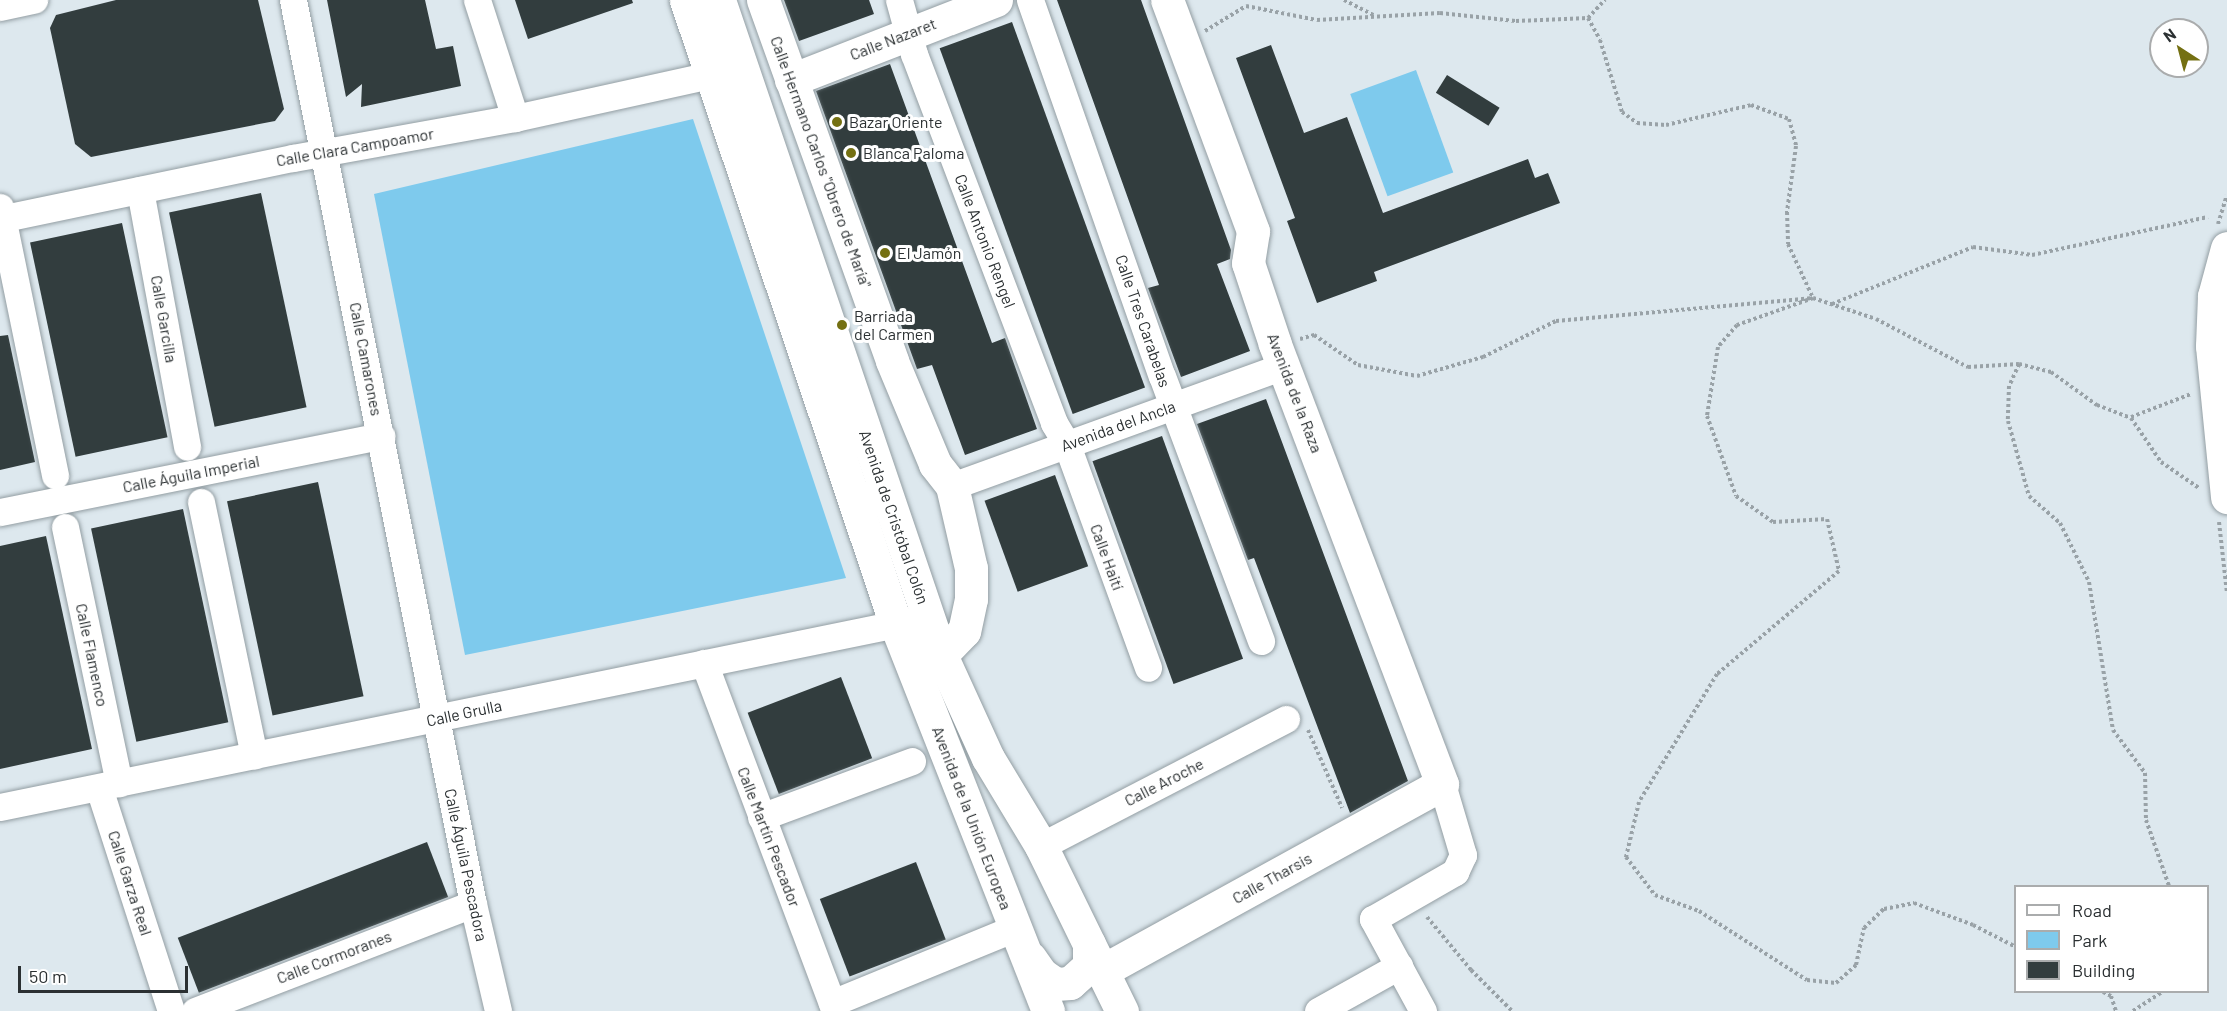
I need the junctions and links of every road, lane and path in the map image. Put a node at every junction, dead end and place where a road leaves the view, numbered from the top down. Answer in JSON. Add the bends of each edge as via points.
{"nodes":[{"id":1,"x":34,"y":0,"type":"edge"},
{"id":2,"x":293,"y":0,"type":"edge"},
{"id":3,"x":477,"y":0,"type":"edge"},
{"id":4,"x":686,"y":0,"type":"edge"},
{"id":5,"x":719,"y":0,"type":"edge"},
{"id":6,"x":763,"y":0,"type":"edge"},
{"id":7,"x":898,"y":0,"type":"edge"},
{"id":8,"x":996,"y":0,"type":"edge"},
{"id":9,"x":1030,"y":0,"type":"edge"},
{"id":10,"x":1167,"y":0,"type":"edge"},
{"id":11,"x":1344,"y":0,"type":"edge"},
{"id":12,"x":1605,"y":0,"type":"edge"},
{"id":13,"x":0,"y":8,"type":"edge"},
{"id":14,"x":1374,"y":16,"type":"junction"},
{"id":15,"x":1588,"y":18,"type":"junction"},
{"id":16,"x":909,"y":33,"type":"junction"},
{"id":17,"x":1202,"y":33,"type":"dead end"},
{"id":18,"x":711,"y":75,"type":"junction"},
{"id":19,"x":791,"y":80,"type":"junction"},
{"id":20,"x":515,"y":118,"type":"junction"},
{"id":21,"x":324,"y":152,"type":"junction"},
{"id":22,"x":141,"y":190,"type":"junction"},
{"id":23,"x":1,"y":215,"type":"edge"},
{"id":24,"x":2208,"y":217,"type":"dead end"},
{"id":25,"x":2227,"y":248,"type":"edge"},
{"id":26,"x":1813,"y":298,"type":"junction"},
{"id":27,"x":1832,"y":304,"type":"junction"},
{"id":28,"x":1289,"y":353,"type":"junction"},
{"id":29,"x":2019,"y":364,"type":"junction"},
{"id":30,"x":2197,"y":391,"type":"dead end"},
{"id":31,"x":1173,"y":406,"type":"junction"},
{"id":32,"x":2131,"y":418,"type":"junction"},
{"id":33,"x":381,"y":436,"type":"junction"},
{"id":34,"x":1067,"y":445,"type":"junction"},
{"id":35,"x":188,"y":447,"type":"dead end"},
{"id":36,"x":55,"y":475,"type":"dead end"},
{"id":37,"x":952,"y":486,"type":"junction"},
{"id":38,"x":2218,"y":496,"type":"edge"},
{"id":39,"x":201,"y":502,"type":"dead end"},
{"id":40,"x":0,"y":512,"type":"edge"},
{"id":41,"x":65,"y":527,"type":"dead end"},
{"id":42,"x":928,"y":617,"type":"junction"},
{"id":43,"x":896,"y":625,"type":"junction"},
{"id":44,"x":1261,"y":641,"type":"dead end"},
{"id":45,"x":941,"y":655,"type":"junction"},
{"id":46,"x":704,"y":663,"type":"junction"},
{"id":47,"x":1148,"y":669,"type":"dead end"},
{"id":48,"x":438,"y":719,"type":"junction"},
{"id":49,"x":1295,"y":721,"type":"joint"},
{"id":50,"x":254,"y":756,"type":"junction"},
{"id":51,"x":912,"y":761,"type":"dead end"},
{"id":52,"x":1442,"y":784,"type":"junction"},
{"id":53,"x":109,"y":786,"type":"junction"},
{"id":54,"x":0,"y":807,"type":"edge"},
{"id":55,"x":1345,"y":815,"type":"dead end"},
{"id":56,"x":761,"y":817,"type":"junction"},
{"id":57,"x":1041,"y":846,"type":"junction"},
{"id":58,"x":2169,"y":885,"type":"edge"},
{"id":59,"x":473,"y":904,"type":"junction"},
{"id":60,"x":1426,"y":916,"type":"dead end"},
{"id":61,"x":1019,"y":938,"type":"junction"},
{"id":62,"x":2014,"y":946,"type":"edge"},
{"id":63,"x":1096,"y":957,"type":"junction"},
{"id":64,"x":1399,"y":966,"type":"junction"},
{"id":65,"x":2105,"y":993,"type":"edge"},
{"id":66,"x":2160,"y":993,"type":"edge"},
{"id":67,"x":833,"y":1007,"type":"edge"},
{"id":68,"x":1122,"y":1010,"type":"edge"},
{"id":69,"x":171,"y":1011,"type":"edge"},
{"id":70,"x":195,"y":1011,"type":"edge"},
{"id":71,"x":498,"y":1011,"type":"edge"},
{"id":72,"x":1048,"y":1011,"type":"edge"},
{"id":73,"x":1062,"y":1011,"type":"edge"},
{"id":74,"x":1318,"y":1011,"type":"edge"},
{"id":75,"x":1423,"y":1011,"type":"edge"},
{"id":76,"x":1512,"y":1011,"type":"edge"},
{"id":77,"x":2116,"y":1011,"type":"edge"},
{"id":78,"x":2133,"y":1011,"type":"edge"}],
"edges":[{"from":1,"to":13,"type":"street"},
{"from":2,"to":21,"type":"street","name":"Calle Camarones"},
{"from":3,"to":20,"type":"street"},
{"from":4,"to":18,"type":"street","name":"Avenida de Cristóbal Colón"},
{"from":5,"to":42,"type":"street","name":"Avenida de Cristóbal Colón"},
{"from":6,"to":19,"type":"street","name":"Calle Hermano Carlos \"Obrero de María\""},
{"from":7,"to":16,"type":"street","name":"Calle Antonio Rengel"},
{"from":8,"to":16,"type":"street","name":"Calle Nazaret"},
{"from":9,"to":31,"type":"street","name":"Calle Tres Carabelas"},
{"from":10,"to":28,"type":"street","name":"Avenida de la Raza","via":[[1253,231],[1248,263]]},
{"from":11,"to":14,"type":"path"},
{"from":12,"to":15,"type":"path"},
{"from":14,"to":15,"type":"path","via":[[1440,13],[1516,21]]},
{"from":14,"to":17,"type":"path","via":[[1317,20],[1246,6]]},
{"from":15,"to":26,"type":"path","via":[[1600,40],[1622,112],[1637,123],[1666,125],[1751,105],[1789,119],[1796,146],[1787,212],[1788,244]]},
{"from":16,"to":19,"type":"street","name":"Calle Nazaret"},
{"from":16,"to":34,"type":"street","name":"Calle Antonio Rengel","via":[[1050,412]]},
{"from":18,"to":20,"type":"street","name":"Calle Clara Campoamor"},
{"from":18,"to":43,"type":"street","name":"Avenida de Cristóbal Colón"},
{"from":19,"to":37,"type":"street","name":"Calle Hermano Carlos \"Obrero de María\"","via":[[892,361],[935,464]]},
{"from":20,"to":21,"type":"street","name":"Calle Clara Campoamor"},
{"from":21,"to":22,"type":"street","name":"Calle Clara Campoamor"},
{"from":21,"to":33,"type":"street","name":"Calle Camarones"},
{"from":22,"to":23,"type":"street","name":"Calle Clara Campoamor"},
{"from":22,"to":35,"type":"street","name":"Calle Garcilla"},
{"from":23,"to":36,"type":"street"},
{"from":24,"to":27,"type":"path","via":[[2032,255],[1973,247]]},
{"from":25,"to":38,"type":"street","via":[[2214,296],[2212,345]]},
{"from":26,"to":27,"type":"path"},
{"from":26,"to":28,"type":"path","via":[[1556,321],[1483,357],[1417,376],[1358,365],[1314,336]]},
{"from":26,"to":62,"type":"path","via":[[1737,325],[1718,347],[1707,416],[1736,496],[1773,522],[1827,519],[1839,571],[1717,674],[1639,802],[1626,857],[1655,895],[1699,911],[1807,980],[1836,983],[1856,965],[1864,928],[1884,909],[1914,903],[1973,925]]},
{"from":27,"to":29,"type":"path","via":[[1876,319],[1968,367]]},
{"from":28,"to":31,"type":"street","name":"Avenida del Ancla"},
{"from":28,"to":52,"type":"street","name":"Avenida de la Raza"},
{"from":29,"to":32,"type":"path","via":[[2051,372],[2097,405]]},
{"from":29,"to":58,"type":"path","via":[[2009,386],[2008,421],[2029,496],[2060,523],[2089,582],[2113,730],[2145,773],[2146,820]]},
{"from":30,"to":32,"type":"path"},
{"from":31,"to":34,"type":"street","name":"Avenida del Ancla"},
{"from":31,"to":44,"type":"street","name":"Calle Tres Carabelas"},
{"from":32,"to":38,"type":"path","via":[[2161,462]]},
{"from":33,"to":40,"type":"street","name":"Calle Águila Imperial"},
{"from":33,"to":48,"type":"street","name":"Calle Camarones"},
{"from":34,"to":37,"type":"street","name":"Avenida del Ancla"},
{"from":34,"to":47,"type":"street","name":"Calle Haití"},
{"from":37,"to":45,"type":"street","name":"Calle Hermano Carlos \"Obrero de María\"","via":[[971,568],[971,599],[964,632]]},
{"from":39,"to":50,"type":"street"},
{"from":41,"to":53,"type":"street","name":"Calle Flamenco"},
{"from":42,"to":43,"type":"street","name":"Calle Grulla"},
{"from":42,"to":45,"type":"street","name":"Avenida de Cristóbal Colón"},
{"from":43,"to":46,"type":"street","name":"Calle Grulla"},
{"from":43,"to":61,"type":"street","name":"Avenida de la Unión Europea"},
{"from":45,"to":57,"type":"street","name":"Avenida de Cristóbal Colón","via":[[988,758]]},
{"from":46,"to":48,"type":"street","name":"Calle Grulla"},
{"from":46,"to":56,"type":"street","name":"Calle Martín Pescador"},
{"from":48,"to":50,"type":"street","name":"Calle Grulla"},
{"from":48,"to":59,"type":"street","name":"Calle Águila Pescadora"},
{"from":49,"to":55,"type":"path"},
{"from":49,"to":57,"type":"street","name":"Calle Aroche"},
{"from":50,"to":53,"type":"street","name":"Calle Grulla"},
{"from":51,"to":56,"type":"street"},
{"from":52,"to":63,"type":"street","name":"Calle Tharsis"},
{"from":52,"to":64,"type":"street","via":[[1463,855],[1455,872],[1372,919]]},
{"from":53,"to":54,"type":"street","name":"Calle Grulla"},
{"from":53,"to":69,"type":"street","name":"Calle Garza Real"},
{"from":56,"to":67,"type":"street","name":"Calle Martín Pescador"},
{"from":57,"to":63,"type":"street","name":"Avenida de Cristóbal Colón"},
{"from":59,"to":70,"type":"street","name":"Calle Cormoranes"},
{"from":59,"to":71,"type":"street","name":"Calle Águila Pescadora"},
{"from":60,"to":76,"type":"path"},
{"from":61,"to":63,"type":"street","via":[[1041,974],[1056,984],[1070,983]]},
{"from":61,"to":67,"type":"street"},
{"from":61,"to":72,"type":"street","name":"Avenida de la Unión Europea"},
{"from":63,"to":68,"type":"street","name":"Avenida de Cristóbal Colón"},
{"from":64,"to":74,"type":"street"},
{"from":64,"to":75,"type":"street"},
{"from":65,"to":77,"type":"path","via":[[2111,996]]},
{"from":66,"to":78,"type":"path"},
{"from":68,"to":73,"type":"street","via":[[1087,997],[1074,999]]}]}
